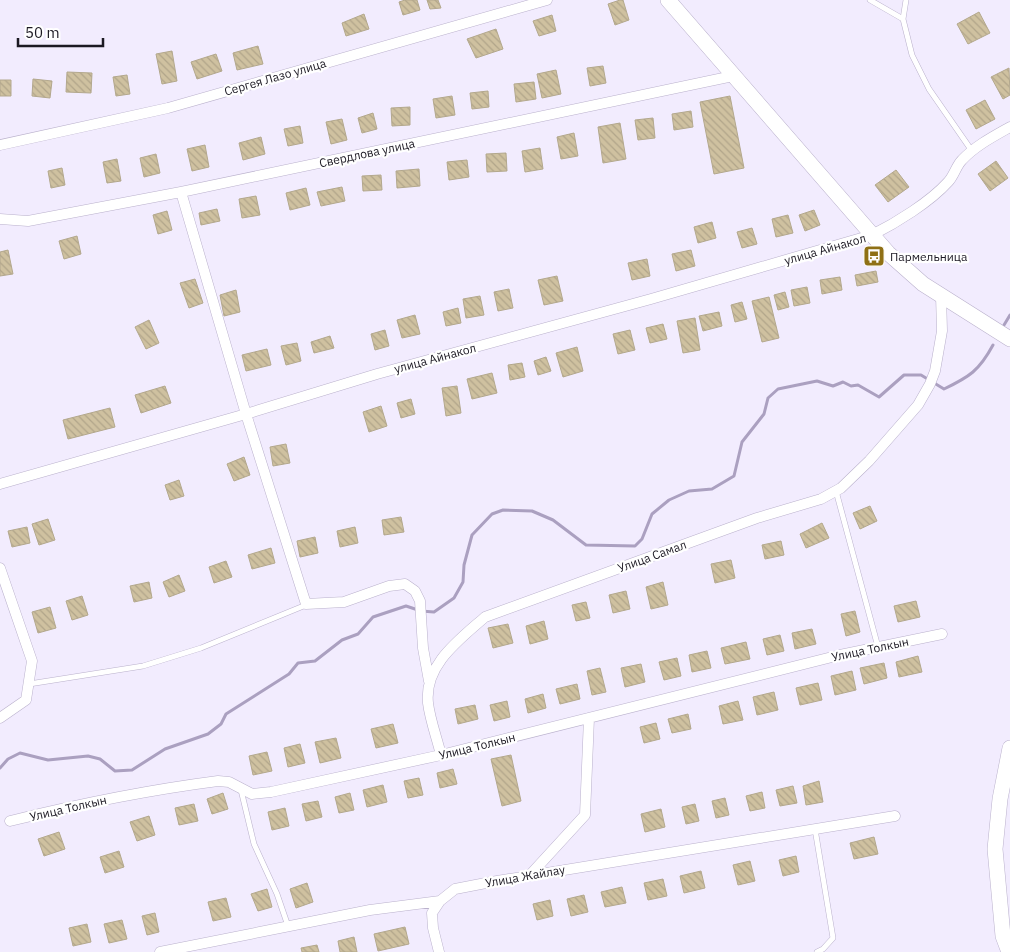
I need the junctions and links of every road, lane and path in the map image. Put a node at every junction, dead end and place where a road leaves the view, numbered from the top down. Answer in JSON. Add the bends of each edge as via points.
{"nodes":[{"id":1,"x":547,"y":0,"type":"edge"},
{"id":2,"x":668,"y":0,"type":"edge"},
{"id":3,"x":870,"y":0,"type":"edge"},
{"id":4,"x":906,"y":0,"type":"edge"},
{"id":5,"x":903,"y":19,"type":"junction"},
{"id":6,"x":733,"y":76,"type":"junction"},
{"id":7,"x":1010,"y":127,"type":"edge"},
{"id":8,"x":0,"y":145,"type":"edge"},
{"id":9,"x":973,"y":152,"type":"junction"},
{"id":10,"x":180,"y":192,"type":"junction"},
{"id":11,"x":0,"y":218,"type":"edge"},
{"id":12,"x":872,"y":235,"type":"junction"},
{"id":13,"x":940,"y":295,"type":"junction"},
{"id":14,"x":1010,"y":339,"type":"edge"},
{"id":15,"x":246,"y":414,"type":"junction"},
{"id":16,"x":0,"y":484,"type":"edge"},
{"id":17,"x":836,"y":491,"type":"junction"},
{"id":18,"x":0,"y":568,"type":"edge"},
{"id":19,"x":306,"y":604,"type":"junction"},
{"id":20,"x":942,"y":634,"type":"dead end"},
{"id":21,"x":878,"y":647,"type":"junction"},
{"id":22,"x":429,"y":681,"type":"junction"},
{"id":23,"x":28,"y":684,"type":"junction"},
{"id":24,"x":0,"y":718,"type":"edge"},
{"id":25,"x":589,"y":718,"type":"junction"},
{"id":26,"x":1010,"y":748,"type":"edge"},
{"id":27,"x":441,"y":755,"type":"junction"},
{"id":28,"x":241,"y":788,"type":"junction"},
{"id":29,"x":895,"y":816,"type":"dead end"},
{"id":30,"x":10,"y":821,"type":"dead end"},
{"id":31,"x":815,"y":829,"type":"junction"},
{"id":32,"x":530,"y":875,"type":"junction"},
{"id":33,"x":440,"y":901,"type":"junction"},
{"id":34,"x":288,"y":926,"type":"junction"},
{"id":35,"x":160,"y":952,"type":"edge"},
{"id":36,"x":439,"y":952,"type":"edge"},
{"id":37,"x":817,"y":952,"type":"edge"},
{"id":38,"x":1008,"y":952,"type":"edge"}],
"edges":[{"from":1,"to":8,"type":"street","name":"Сергея Лазо улица","via":[[168,108]]},
{"from":2,"to":6,"type":"main road"},
{"from":3,"to":5,"type":"lane"},
{"from":4,"to":5,"type":"lane"},
{"from":5,"to":9,"type":"lane","via":[[912,56],[929,89]]},
{"from":6,"to":10,"type":"street","name":"Свердлова улица"},
{"from":6,"to":12,"type":"main road"},
{"from":7,"to":9,"type":"street","name":"улица Айнакол"},
{"from":9,"to":12,"type":"street","name":"улица Айнакол","via":[[962,160],[948,182],[925,202]]},
{"from":10,"to":11,"type":"street","name":"Свердлова улица","via":[[28,221]]},
{"from":10,"to":15,"type":"street"},
{"from":12,"to":13,"type":"main road","via":[[905,269]]},
{"from":12,"to":15,"type":"street","name":"улица Айнакол"},
{"from":13,"to":14,"type":"main road"},
{"from":13,"to":17,"type":"street","name":"Улица Самал","via":[[942,331],[930,384],[918,405],[869,461]]},
{"from":15,"to":16,"type":"street","name":"улица Айнакол"},
{"from":15,"to":19,"type":"street"},
{"from":17,"to":21,"type":"lane"},
{"from":17,"to":22,"type":"street","name":"Улица Самал","via":[[485,617],[440,660]]},
{"from":18,"to":23,"type":"street","via":[[32,662]]},
{"from":19,"to":22,"type":"street","via":[[344,602],[389,586],[405,584],[415,591],[420,601]]},
{"from":19,"to":23,"type":"lane","via":[[201,648],[143,666]]},
{"from":20,"to":21,"type":"street","name":"Улица Толкын"},
{"from":21,"to":25,"type":"street","name":"Улица Толкын"},
{"from":22,"to":27,"type":"street","name":"Улица Самал","via":[[428,703]]},
{"from":23,"to":24,"type":"street","via":[[26,700]]},
{"from":25,"to":27,"type":"street","name":"Улица Толкын"},
{"from":25,"to":32,"type":"street","via":[[585,815]]},
{"from":26,"to":38,"type":"main road","via":[[1000,798],[995,849]]},
{"from":27,"to":28,"type":"street","name":"Улица Толкын","via":[[271,792],[252,794]]},
{"from":28,"to":30,"type":"street","name":"Улица Толкын","via":[[218,781],[154,789]]},
{"from":28,"to":34,"type":"lane","via":[[254,844]]},
{"from":29,"to":31,"type":"street","name":"Улица Жайлау"},
{"from":31,"to":32,"type":"street","name":"Улица Жайлау"},
{"from":31,"to":37,"type":"lane","via":[[833,938]]},
{"from":32,"to":33,"type":"street","name":"Улица Жайлау","via":[[455,889]]},
{"from":33,"to":34,"type":"street","name":"Улица Жайлау"},
{"from":33,"to":36,"type":"street","via":[[432,913]]},
{"from":34,"to":35,"type":"street","name":"Улица Жайлау"}]}
